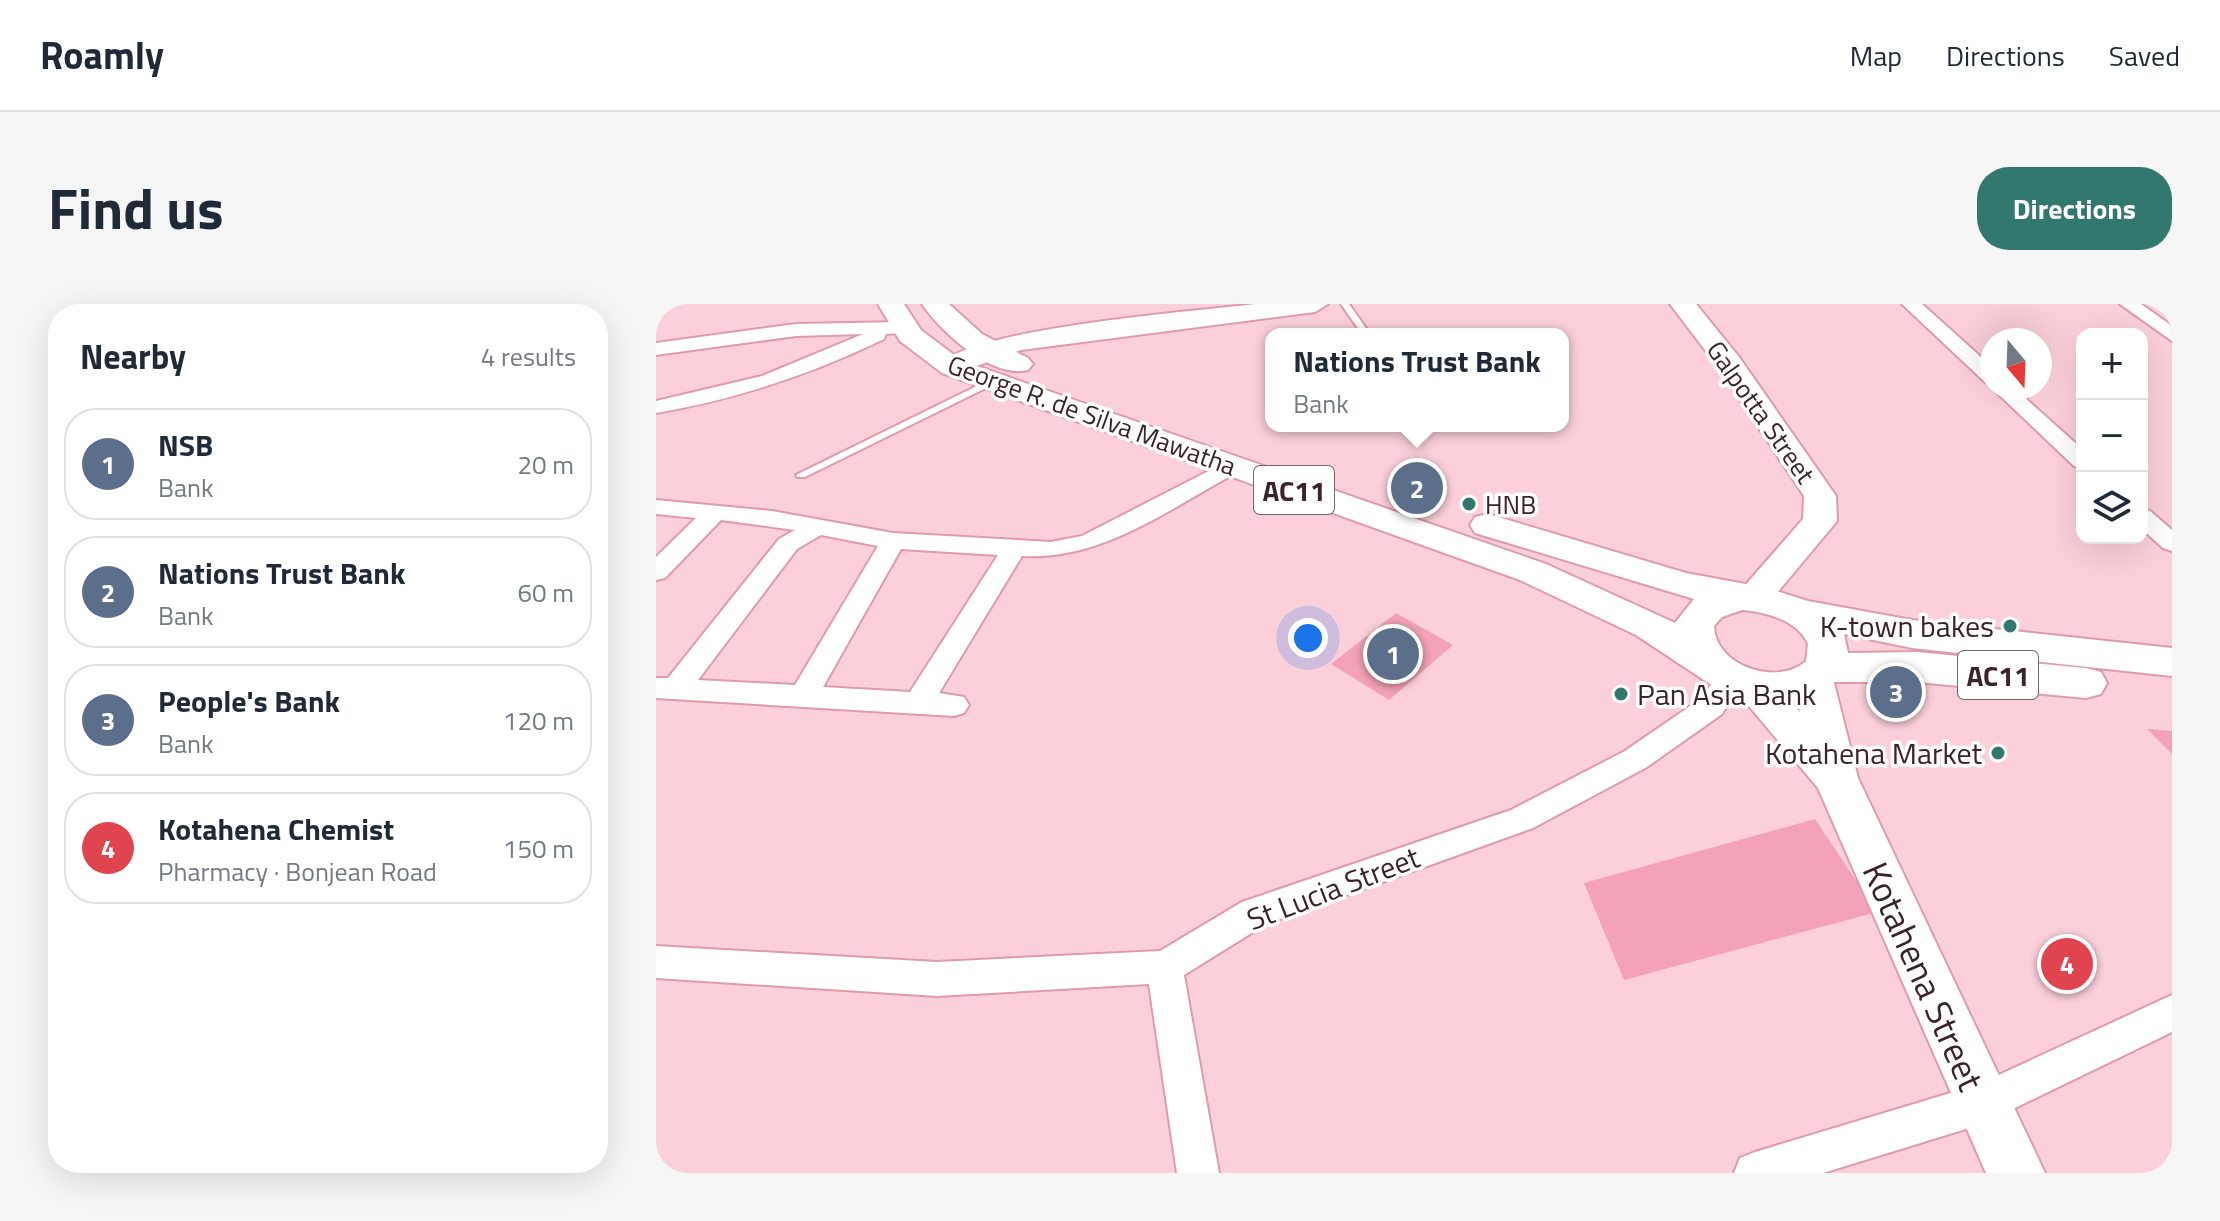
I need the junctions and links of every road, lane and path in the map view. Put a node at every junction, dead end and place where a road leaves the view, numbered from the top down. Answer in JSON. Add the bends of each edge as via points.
{"nodes":[{"id":1,"x":935,"y":304,"type":"edge"},
{"id":2,"x":1315,"y":304,"type":"edge"},
{"id":3,"x":1345,"y":304,"type":"edge"},
{"id":4,"x":1683,"y":304,"type":"edge"},
{"id":5,"x":1911,"y":304,"type":"edge"},
{"id":6,"x":2129,"y":304,"type":"edge"},
{"id":7,"x":895,"y":320,"type":"edge"},
{"id":8,"x":1362,"y":328,"type":"edge"},
{"id":9,"x":2172,"y":335,"type":"edge"},
{"id":10,"x":656,"y":349,"type":"edge"},
{"id":11,"x":1000,"y":366,"type":"junction"},
{"id":12,"x":1980,"y":367,"type":"edge"},
{"id":13,"x":2015,"y":400,"type":"edge"},
{"id":14,"x":656,"y":407,"type":"edge"},
{"id":15,"x":2076,"y":456,"type":"edge"},
{"id":16,"x":1230,"y":467,"type":"junction"},
{"id":17,"x":801,"y":475,"type":"dead end"},
{"id":18,"x":656,"y":507,"type":"edge"},
{"id":19,"x":716,"y":512,"type":"junction"},
{"id":20,"x":2148,"y":521,"type":"edge"},
{"id":21,"x":815,"y":528,"type":"junction"},
{"id":22,"x":893,"y":541,"type":"junction"},
{"id":23,"x":2172,"y":543,"type":"edge"},
{"id":24,"x":1013,"y":550,"type":"junction"},
{"id":25,"x":656,"y":572,"type":"edge"},
{"id":26,"x":1746,"y":597,"type":"junction"},
{"id":27,"x":1802,"y":613,"type":"junction"},
{"id":28,"x":2172,"y":662,"type":"edge"},
{"id":29,"x":1819,"y":673,"type":"junction"},
{"id":30,"x":1731,"y":676,"type":"junction"},
{"id":31,"x":666,"y":689,"type":"edge"},
{"id":32,"x":2172,"y":691,"type":"edge"},
{"id":33,"x":803,"y":697,"type":"junction"},
{"id":34,"x":918,"y":703,"type":"junction"},
{"id":35,"x":954,"y":705,"type":"dead end"},
{"id":36,"x":1836,"y":778,"type":"junction"},
{"id":37,"x":656,"y":962,"type":"edge"},
{"id":38,"x":1165,"y":967,"type":"junction"},
{"id":39,"x":2172,"y":1013,"type":"edge"},
{"id":40,"x":1982,"y":1104,"type":"junction"},
{"id":41,"x":1198,"y":1173,"type":"edge"},
{"id":42,"x":1755,"y":1173,"type":"edge"},
{"id":43,"x":2016,"y":1173,"type":"edge"}],
"edges":[{"from":1,"to":11,"type":"main road","name":"George R. de Silva Mawatha","number":"AC11","via":[[951,328]]},
{"from":2,"to":11,"type":"street","via":[[1107,333]]},
{"from":3,"to":8,"type":"lane"},
{"from":4,"to":26,"type":"street","name":"Galpotta Street","via":[[1820,496],[1820,521]]},
{"from":5,"to":12,"type":"street"},
{"from":6,"to":9,"type":"street"},
{"from":7,"to":10,"type":"street"},
{"from":7,"to":11,"type":"main road","name":"George R. de Silva Mawatha","number":"AC11","via":[[952,367]]},
{"from":7,"to":14,"type":"street","via":[[815,366],[755,388]]},
{"from":11,"to":16,"type":"main road","name":"George R. de Silva Mawatha","number":"AC11"},
{"from":11,"to":17,"type":"lane"},
{"from":11,"to":26,"type":"main road","name":"George R. de Silva Mawatha","number":"AC11","via":[[1547,545]]},
{"from":13,"to":15,"type":"street"},
{"from":16,"to":24,"type":"street","via":[[1089,542]]},
{"from":16,"to":30,"type":"main road","name":"George R. de Silva Mawatha","number":"AC11","via":[[1533,572],[1650,626]]},
{"from":18,"to":19,"type":"street"},
{"from":19,"to":21,"type":"street"},
{"from":19,"to":25,"type":"street"},
{"from":20,"to":23,"type":"street"},
{"from":21,"to":22,"type":"street"},
{"from":21,"to":31,"type":"street","via":[[788,544]]},
{"from":22,"to":24,"type":"street"},
{"from":22,"to":33,"type":"street"},
{"from":24,"to":34,"type":"street"},
{"from":26,"to":27,"type":"main road"},
{"from":26,"to":30,"type":"main road","via":[[1704,608],[1694,621],[1697,650]]},
{"from":27,"to":28,"type":"main road","number":"AC11","via":[[1912,634]]},
{"from":27,"to":29,"type":"main road","via":[[1826,639],[1829,654]]},
{"from":29,"to":30,"type":"main road","via":[[1775,688]]},
{"from":29,"to":32,"type":"main road","number":"AC11","via":[[1917,667]]},
{"from":29,"to":36,"type":"street","name":"Kotahena Street"},
{"from":30,"to":36,"type":"street","name":"Kotahena Street"},
{"from":30,"to":38,"type":"street","name":"St Lucia Street","via":[[1712,706],[1636,759],[1522,819],[1254,913]]},
{"from":31,"to":33,"type":"street"},
{"from":33,"to":34,"type":"street"},
{"from":34,"to":35,"type":"street"},
{"from":36,"to":40,"type":"street","name":"Kotahena Street"},
{"from":37,"to":38,"type":"street","name":"St Lucia Street","via":[[937,979]]},
{"from":38,"to":41,"type":"street"},
{"from":39,"to":40,"type":"street"},
{"from":40,"to":42,"type":"street"},
{"from":40,"to":43,"type":"street","name":"Kotahena Street"}]}
